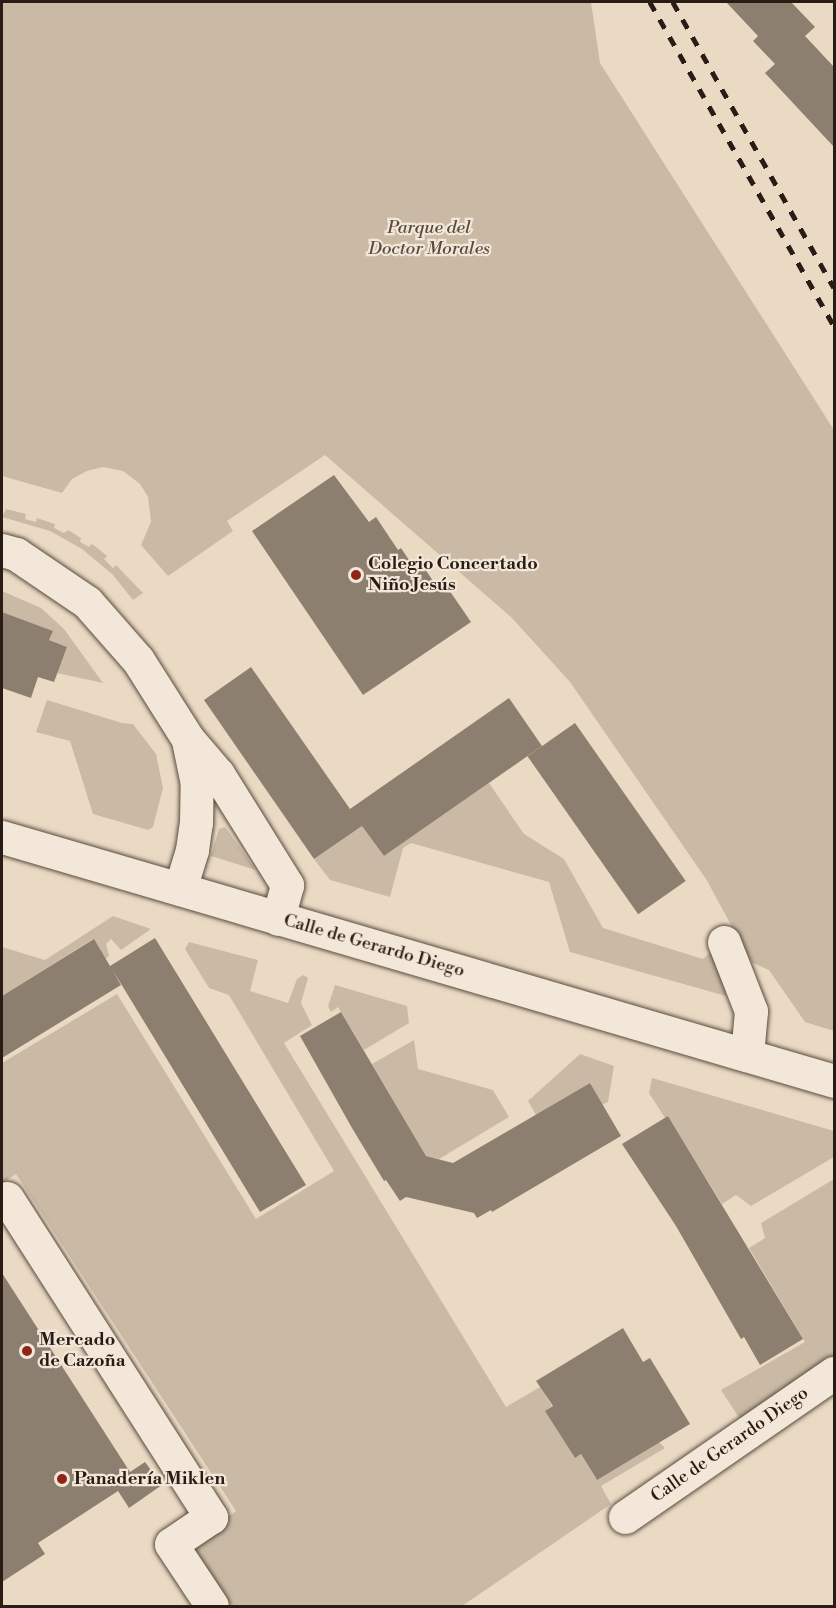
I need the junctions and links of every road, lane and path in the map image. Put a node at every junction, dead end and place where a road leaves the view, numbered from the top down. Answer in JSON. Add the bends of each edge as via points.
{"nodes":[{"id":1,"x":2,"y":550,"type":"edge"},
{"id":2,"x":188,"y":739,"type":"junction"},
{"id":3,"x":2,"y":837,"type":"edge"},
{"id":4,"x":180,"y":889,"type":"junction"},
{"id":5,"x":279,"y":919,"type":"junction"},
{"id":6,"x":724,"y":942,"type":"dead end"},
{"id":7,"x":747,"y":1055,"type":"junction"},
{"id":8,"x":834,"y":1081,"type":"edge"},
{"id":9,"x":7,"y":1198,"type":"dead end"},
{"id":10,"x":834,"y":1373,"type":"edge"},
{"id":11,"x":625,"y":1517,"type":"dead end"},
{"id":12,"x":213,"y":1606,"type":"edge"}],
"edges":[{"from":1,"to":2,"type":"street","via":[[16,554],[87,602],[138,660]]},
{"from":2,"to":4,"type":"street","via":[[198,784],[196,823]]},
{"from":2,"to":5,"type":"street","via":[[218,774],[287,885]]},
{"from":3,"to":4,"type":"street","name":"Calle de Gerardo Diego"},
{"from":4,"to":5,"type":"street","name":"Calle de Gerardo Diego"},
{"from":5,"to":7,"type":"street","name":"Calle de Gerardo Diego"},
{"from":6,"to":7,"type":"street","via":[[751,1011]]},
{"from":7,"to":8,"type":"street","name":"Calle de Gerardo Diego"},
{"from":9,"to":12,"type":"street","via":[[211,1517],[171,1544]]},
{"from":10,"to":11,"type":"street","name":"Calle de Gerardo Diego"}]}
